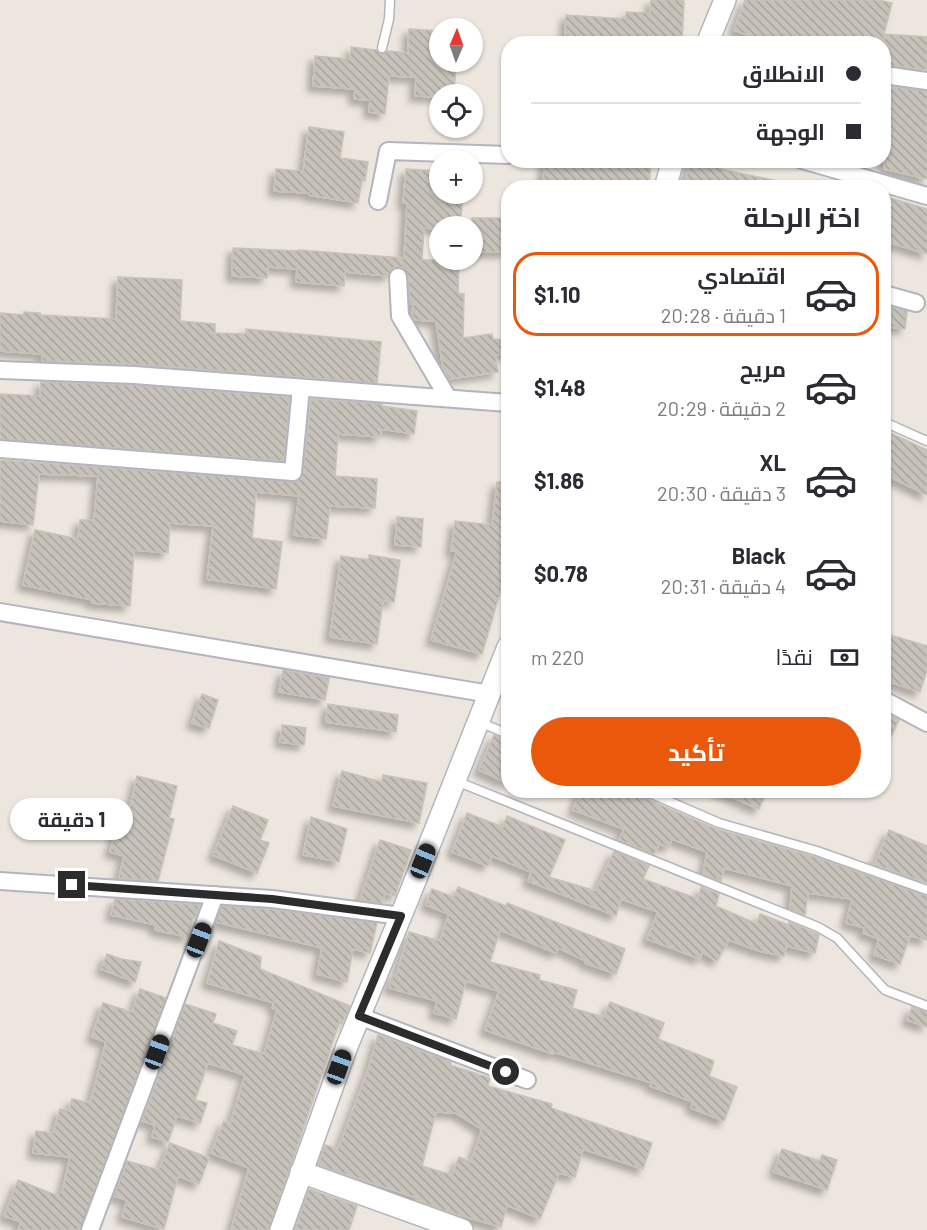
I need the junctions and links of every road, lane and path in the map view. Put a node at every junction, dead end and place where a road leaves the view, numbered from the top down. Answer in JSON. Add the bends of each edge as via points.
{"nodes":[{"id":1,"x":390,"y":0,"type":"edge"},
{"id":2,"x":725,"y":0,"type":"edge"},
{"id":3,"x":710,"y":36,"type":"edge"},
{"id":4,"x":381,"y":48,"type":"dead end"},
{"id":5,"x":891,"y":76,"type":"edge"},
{"id":6,"x":927,"y":81,"type":"edge"},
{"id":7,"x":501,"y":155,"type":"edge"},
{"id":8,"x":830,"y":168,"type":"edge"},
{"id":9,"x":871,"y":180,"type":"edge"},
{"id":10,"x":891,"y":186,"type":"edge"},
{"id":11,"x":927,"y":196,"type":"edge"},
{"id":12,"x":378,"y":201,"type":"dead end"},
{"id":13,"x":398,"y":277,"type":"dead end"},
{"id":14,"x":891,"y":296,"type":"edge"},
{"id":15,"x":916,"y":303,"type":"dead end"},
{"id":16,"x":0,"y":370,"type":"edge"},
{"id":17,"x":301,"y":388,"type":"junction"},
{"id":18,"x":448,"y":398,"type":"junction"},
{"id":19,"x":501,"y":402,"type":"edge"},
{"id":20,"x":891,"y":425,"type":"edge"},
{"id":21,"x":927,"y":441,"type":"edge"},
{"id":22,"x":0,"y":450,"type":"edge"},
{"id":23,"x":0,"y":612,"type":"edge"},
{"id":24,"x":501,"y":665,"type":"edge"},
{"id":25,"x":490,"y":694,"type":"junction"},
{"id":26,"x":891,"y":704,"type":"edge"},
{"id":27,"x":479,"y":722,"type":"junction"},
{"id":28,"x":927,"y":723,"type":"edge"},
{"id":29,"x":501,"y":731,"type":"edge"},
{"id":30,"x":455,"y":781,"type":"junction"},
{"id":31,"x":661,"y":798,"type":"edge"},
{"id":32,"x":0,"y":881,"type":"edge"},
{"id":33,"x":927,"y":890,"type":"edge"},
{"id":34,"x":215,"y":895,"type":"junction"},
{"id":35,"x":401,"y":916,"type":"junction"},
{"id":36,"x":927,"y":1006,"type":"edge"},
{"id":37,"x":359,"y":1016,"type":"junction"},
{"id":38,"x":527,"y":1080,"type":"dead end"},
{"id":39,"x":301,"y":1172,"type":"junction"},
{"id":40,"x":90,"y":1230,"type":"edge"},
{"id":41,"x":282,"y":1230,"type":"edge"},
{"id":42,"x":462,"y":1230,"type":"edge"}],
"edges":[{"from":1,"to":4,"type":"lane"},
{"from":2,"to":3,"type":"street"},
{"from":5,"to":6,"type":"street"},
{"from":7,"to":12,"type":"street","via":[[388,151]]},
{"from":8,"to":9,"type":"street"},
{"from":10,"to":11,"type":"street"},
{"from":13,"to":18,"type":"street","via":[[400,316]]},
{"from":14,"to":15,"type":"street"},
{"from":16,"to":17,"type":"street","via":[[134,375]]},
{"from":17,"to":18,"type":"street"},
{"from":17,"to":22,"type":"street","via":[[293,472]]},
{"from":18,"to":19,"type":"street"},
{"from":20,"to":21,"type":"lane"},
{"from":23,"to":25,"type":"street"},
{"from":24,"to":25,"type":"street"},
{"from":25,"to":27,"type":"street"},
{"from":26,"to":28,"type":"street"},
{"from":27,"to":29,"type":"lane"},
{"from":27,"to":30,"type":"street"},
{"from":30,"to":35,"type":"street"},
{"from":30,"to":36,"type":"lane","via":[[818,927],[837,938],[885,990]]},
{"from":31,"to":33,"type":"lane","via":[[719,823],[817,851]]},
{"from":32,"to":34,"type":"street"},
{"from":34,"to":35,"type":"street"},
{"from":34,"to":40,"type":"street"},
{"from":35,"to":37,"type":"street"},
{"from":37,"to":38,"type":"street"},
{"from":37,"to":39,"type":"street"},
{"from":39,"to":41,"type":"street"},
{"from":39,"to":42,"type":"street"}]}
